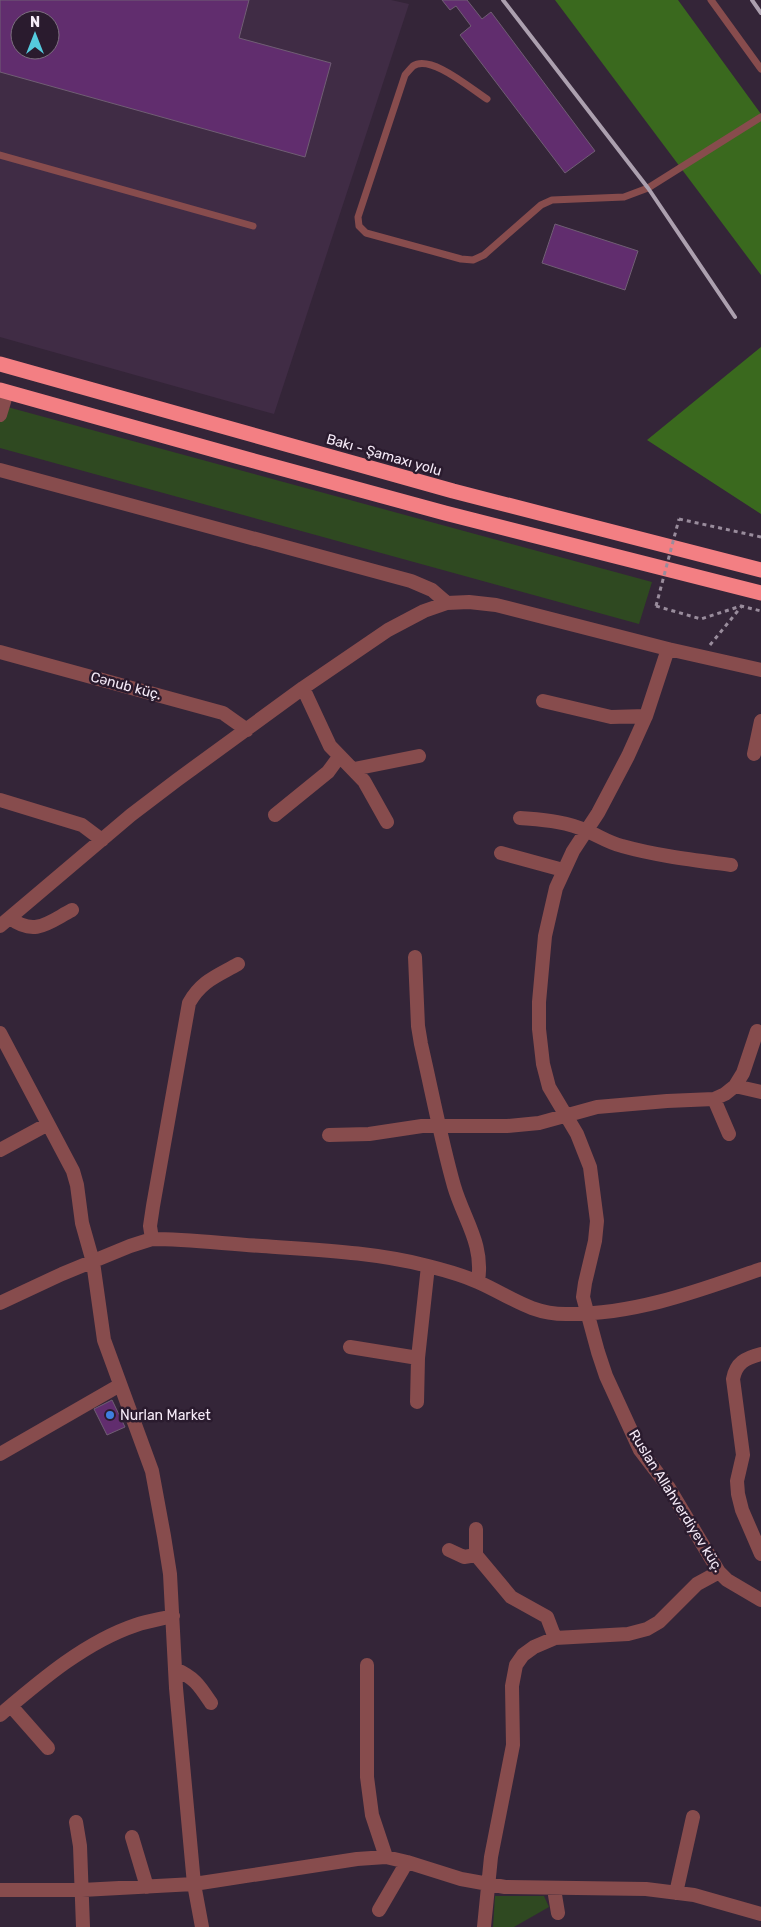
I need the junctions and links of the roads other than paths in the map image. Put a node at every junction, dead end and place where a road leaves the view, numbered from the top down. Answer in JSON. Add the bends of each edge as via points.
{"nodes":[{"id":1,"x":711,"y":0,"type":"edge"},
{"id":2,"x":761,"y":69,"type":"edge"},
{"id":3,"x":487,"y":99,"type":"dead end"},
{"id":4,"x":761,"y":117,"type":"edge"},
{"id":5,"x":0,"y":155,"type":"edge"},
{"id":6,"x":253,"y":226,"type":"dead end"},
{"id":7,"x":0,"y":364,"type":"edge"},
{"id":8,"x":4,"y":391,"type":"edge"},
{"id":9,"x":0,"y":415,"type":"edge"},
{"id":10,"x":0,"y":470,"type":"edge"},
{"id":11,"x":761,"y":570,"type":"edge"},
{"id":12,"x":761,"y":593,"type":"edge"},
{"id":13,"x":447,"y":603,"type":"junction"},
{"id":14,"x":668,"y":649,"type":"junction"},
{"id":15,"x":0,"y":652,"type":"edge"},
{"id":16,"x":761,"y":670,"type":"edge"},
{"id":17,"x":303,"y":688,"type":"junction"},
{"id":18,"x":543,"y":701,"type":"dead end"},
{"id":19,"x":646,"y":716,"type":"junction"},
{"id":20,"x":761,"y":721,"type":"edge"},
{"id":21,"x":247,"y":730,"type":"junction"},
{"id":22,"x":754,"y":754,"type":"dead end"},
{"id":23,"x":419,"y":756,"type":"dead end"},
{"id":24,"x":339,"y":757,"type":"junction"},
{"id":25,"x":354,"y":769,"type":"junction"},
{"id":26,"x":0,"y":800,"type":"edge"},
{"id":27,"x":275,"y":815,"type":"dead end"},
{"id":28,"x":520,"y":818,"type":"dead end"},
{"id":29,"x":387,"y":822,"type":"dead end"},
{"id":30,"x":587,"y":830,"type":"junction"},
{"id":31,"x":102,"y":840,"type":"junction"},
{"id":32,"x":501,"y":853,"type":"dead end"},
{"id":33,"x":731,"y":865,"type":"dead end"},
{"id":34,"x":563,"y":870,"type":"junction"},
{"id":35,"x":72,"y":910,"type":"dead end"},
{"id":36,"x":5,"y":922,"type":"edge"},
{"id":37,"x":415,"y":957,"type":"dead end"},
{"id":38,"x":238,"y":964,"type":"dead end"},
{"id":39,"x":757,"y":1031,"type":"dead end"},
{"id":40,"x":0,"y":1034,"type":"edge"},
{"id":41,"x":735,"y":1086,"type":"junction"},
{"id":42,"x":761,"y":1092,"type":"edge"},
{"id":43,"x":714,"y":1099,"type":"junction"},
{"id":44,"x":567,"y":1116,"type":"junction"},
{"id":45,"x":48,"y":1124,"type":"junction"},
{"id":46,"x":440,"y":1125,"type":"junction"},
{"id":47,"x":728,"y":1134,"type":"dead end"},
{"id":48,"x":329,"y":1135,"type":"dead end"},
{"id":49,"x":0,"y":1150,"type":"edge"},
{"id":50,"x":152,"y":1239,"type":"junction"},
{"id":51,"x":93,"y":1262,"type":"junction"},
{"id":52,"x":428,"y":1266,"type":"junction"},
{"id":53,"x":761,"y":1269,"type":"edge"},
{"id":54,"x":478,"y":1281,"type":"junction"},
{"id":55,"x":0,"y":1303,"type":"edge"},
{"id":56,"x":586,"y":1313,"type":"junction"},
{"id":57,"x":350,"y":1347,"type":"dead end"},
{"id":58,"x":761,"y":1354,"type":"edge"},
{"id":59,"x":418,"y":1358,"type":"junction"},
{"id":60,"x":120,"y":1385,"type":"junction"},
{"id":61,"x":417,"y":1402,"type":"dead end"},
{"id":62,"x":0,"y":1454,"type":"edge"},
{"id":63,"x":476,"y":1529,"type":"dead end"},
{"id":64,"x":449,"y":1550,"type":"dead end"},
{"id":65,"x":761,"y":1554,"type":"edge"},
{"id":66,"x":476,"y":1555,"type":"junction"},
{"id":67,"x":718,"y":1572,"type":"junction"},
{"id":68,"x":761,"y":1600,"type":"edge"},
{"id":69,"x":173,"y":1616,"type":"junction"},
{"id":70,"x":555,"y":1638,"type":"junction"},
{"id":71,"x":367,"y":1665,"type":"dead end"},
{"id":72,"x":175,"y":1670,"type":"junction"},
{"id":73,"x":211,"y":1703,"type":"dead end"},
{"id":74,"x":11,"y":1706,"type":"junction"},
{"id":75,"x":0,"y":1715,"type":"edge"},
{"id":76,"x":48,"y":1748,"type":"dead end"},
{"id":77,"x":692,"y":1817,"type":"dead end"},
{"id":78,"x":76,"y":1822,"type":"dead end"},
{"id":79,"x":132,"y":1837,"type":"dead end"},
{"id":80,"x":386,"y":1857,"type":"junction"},
{"id":81,"x":407,"y":1862,"type":"junction"},
{"id":82,"x":194,"y":1884,"type":"junction"},
{"id":83,"x":487,"y":1884,"type":"junction"},
{"id":84,"x":147,"y":1887,"type":"junction"},
{"id":85,"x":554,"y":1889,"type":"junction"},
{"id":86,"x":0,"y":1890,"type":"edge"},
{"id":87,"x":82,"y":1890,"type":"junction"},
{"id":88,"x":676,"y":1893,"type":"junction"},
{"id":89,"x":379,"y":1910,"type":"dead end"},
{"id":90,"x":558,"y":1913,"type":"dead end"},
{"id":91,"x":761,"y":1914,"type":"edge"},
{"id":92,"x":83,"y":1927,"type":"edge"},
{"id":93,"x":202,"y":1927,"type":"edge"},
{"id":94,"x":484,"y":1927,"type":"edge"}],
"edges":[{"from":1,"to":2,"type":"lane"},
{"from":3,"to":4,"type":"lane","via":[[439,68],[426,64],[414,66],[405,75],[358,216],[359,226],[366,233],[473,260],[484,255],[541,204],[552,200],[624,197],[648,188]]},
{"from":5,"to":6,"type":"lane"},
{"from":7,"to":11,"type":"highway","name":"Bakı - Şamaxı yolu","via":[[453,491]]},
{"from":8,"to":9,"type":"street"},
{"from":8,"to":12,"type":"highway","via":[[445,513]]},
{"from":10,"to":13,"type":"street","via":[[411,582],[432,590]]},
{"from":13,"to":14,"type":"street","via":[[496,605]]},
{"from":13,"to":17,"type":"street","via":[[395,625]]},
{"from":14,"to":16,"type":"street"},
{"from":14,"to":19,"type":"street","name":"Ruslan Allahverdiyev küç."},
{"from":15,"to":21,"type":"street","name":"Cənub küç.","via":[[223,713]]},
{"from":17,"to":21,"type":"street"},
{"from":17,"to":24,"type":"street","via":[[330,746]]},
{"from":18,"to":19,"type":"street","via":[[611,717]]},
{"from":19,"to":30,"type":"street","name":"Ruslan Allahverdiyev küç."},
{"from":20,"to":22,"type":"street"},
{"from":21,"to":31,"type":"street"},
{"from":23,"to":25,"type":"street"},
{"from":24,"to":25,"type":"street"},
{"from":24,"to":27,"type":"street","via":[[328,772]]},
{"from":25,"to":29,"type":"street","via":[[364,780]]},
{"from":26,"to":31,"type":"street","via":[[82,825]]},
{"from":28,"to":30,"type":"street","via":[[552,821]]},
{"from":30,"to":33,"type":"street","via":[[611,843],[653,854]]},
{"from":30,"to":34,"type":"street","name":"Ruslan Allahverdiyev küç."},
{"from":31,"to":36,"type":"street"},
{"from":32,"to":34,"type":"street"},
{"from":34,"to":44,"type":"street","name":"Ruslan Allahverdiyev küç.","via":[[545,936],[539,1030],[546,1077]]},
{"from":35,"to":36,"type":"street","via":[[40,926],[28,928]]},
{"from":37,"to":46,"type":"street","via":[[418,1026]]},
{"from":38,"to":50,"type":"street","via":[[205,982],[189,1003],[153,1206]]},
{"from":39,"to":41,"type":"street","via":[[743,1073]]},
{"from":40,"to":45,"type":"street"},
{"from":41,"to":42,"type":"street"},
{"from":41,"to":43,"type":"street"},
{"from":43,"to":44,"type":"street","via":[[597,1107]]},
{"from":43,"to":47,"type":"street"},
{"from":44,"to":46,"type":"street","via":[[507,1126]]},
{"from":44,"to":56,"type":"street","name":"Ruslan Allahverdiyev küç.","via":[[590,1167],[597,1221],[585,1283]]},
{"from":45,"to":49,"type":"street"},
{"from":45,"to":51,"type":"street","via":[[73,1171]]},
{"from":46,"to":48,"type":"street","via":[[369,1134]]},
{"from":46,"to":54,"type":"street","via":[[454,1187],[478,1251]]},
{"from":50,"to":51,"type":"street"},
{"from":50,"to":52,"type":"street","via":[[335,1251]]},
{"from":51,"to":55,"type":"street"},
{"from":51,"to":60,"type":"street","via":[[104,1340]]},
{"from":52,"to":54,"type":"street"},
{"from":52,"to":59,"type":"street"},
{"from":53,"to":56,"type":"street","via":[[646,1305]]},
{"from":54,"to":56,"type":"street","via":[[534,1310]]},
{"from":56,"to":67,"type":"street","name":"Ruslan Allahverdiyev küç.","via":[[606,1376],[632,1435],[686,1513]]},
{"from":57,"to":59,"type":"street"},
{"from":58,"to":65,"type":"street","via":[[740,1362],[733,1379],[743,1455],[738,1494]]},
{"from":59,"to":61,"type":"street"},
{"from":60,"to":62,"type":"street"},
{"from":60,"to":69,"type":"street","via":[[152,1472],[164,1536]]},
{"from":63,"to":66,"type":"street"},
{"from":64,"to":66,"type":"street","via":[[464,1557]]},
{"from":66,"to":70,"type":"street","via":[[511,1597],[547,1618]]},
{"from":67,"to":68,"type":"street","name":"Ruslan Allahverdiyev küç."},
{"from":67,"to":70,"type":"street","via":[[697,1584],[647,1630]]},
{"from":69,"to":72,"type":"street"},
{"from":69,"to":74,"type":"street","via":[[136,1625],[104,1639]]},
{"from":70,"to":83,"type":"street","via":[[534,1647],[516,1665],[512,1686],[512,1745]]},
{"from":71,"to":80,"type":"street","via":[[367,1777],[372,1815]]},
{"from":72,"to":73,"type":"street","via":[[190,1676]]},
{"from":72,"to":82,"type":"street"},
{"from":74,"to":75,"type":"street"},
{"from":74,"to":76,"type":"street"},
{"from":77,"to":88,"type":"street"},
{"from":78,"to":87,"type":"street"},
{"from":79,"to":84,"type":"street"},
{"from":80,"to":81,"type":"street"},
{"from":80,"to":82,"type":"street"},
{"from":81,"to":83,"type":"street"},
{"from":81,"to":89,"type":"street"},
{"from":82,"to":84,"type":"street"},
{"from":82,"to":93,"type":"street"},
{"from":83,"to":85,"type":"street"},
{"from":83,"to":94,"type":"street"},
{"from":84,"to":87,"type":"street"},
{"from":85,"to":88,"type":"street","via":[[628,1888]]},
{"from":85,"to":90,"type":"street"},
{"from":86,"to":87,"type":"street"},
{"from":87,"to":92,"type":"street"},
{"from":88,"to":91,"type":"street"}]}
